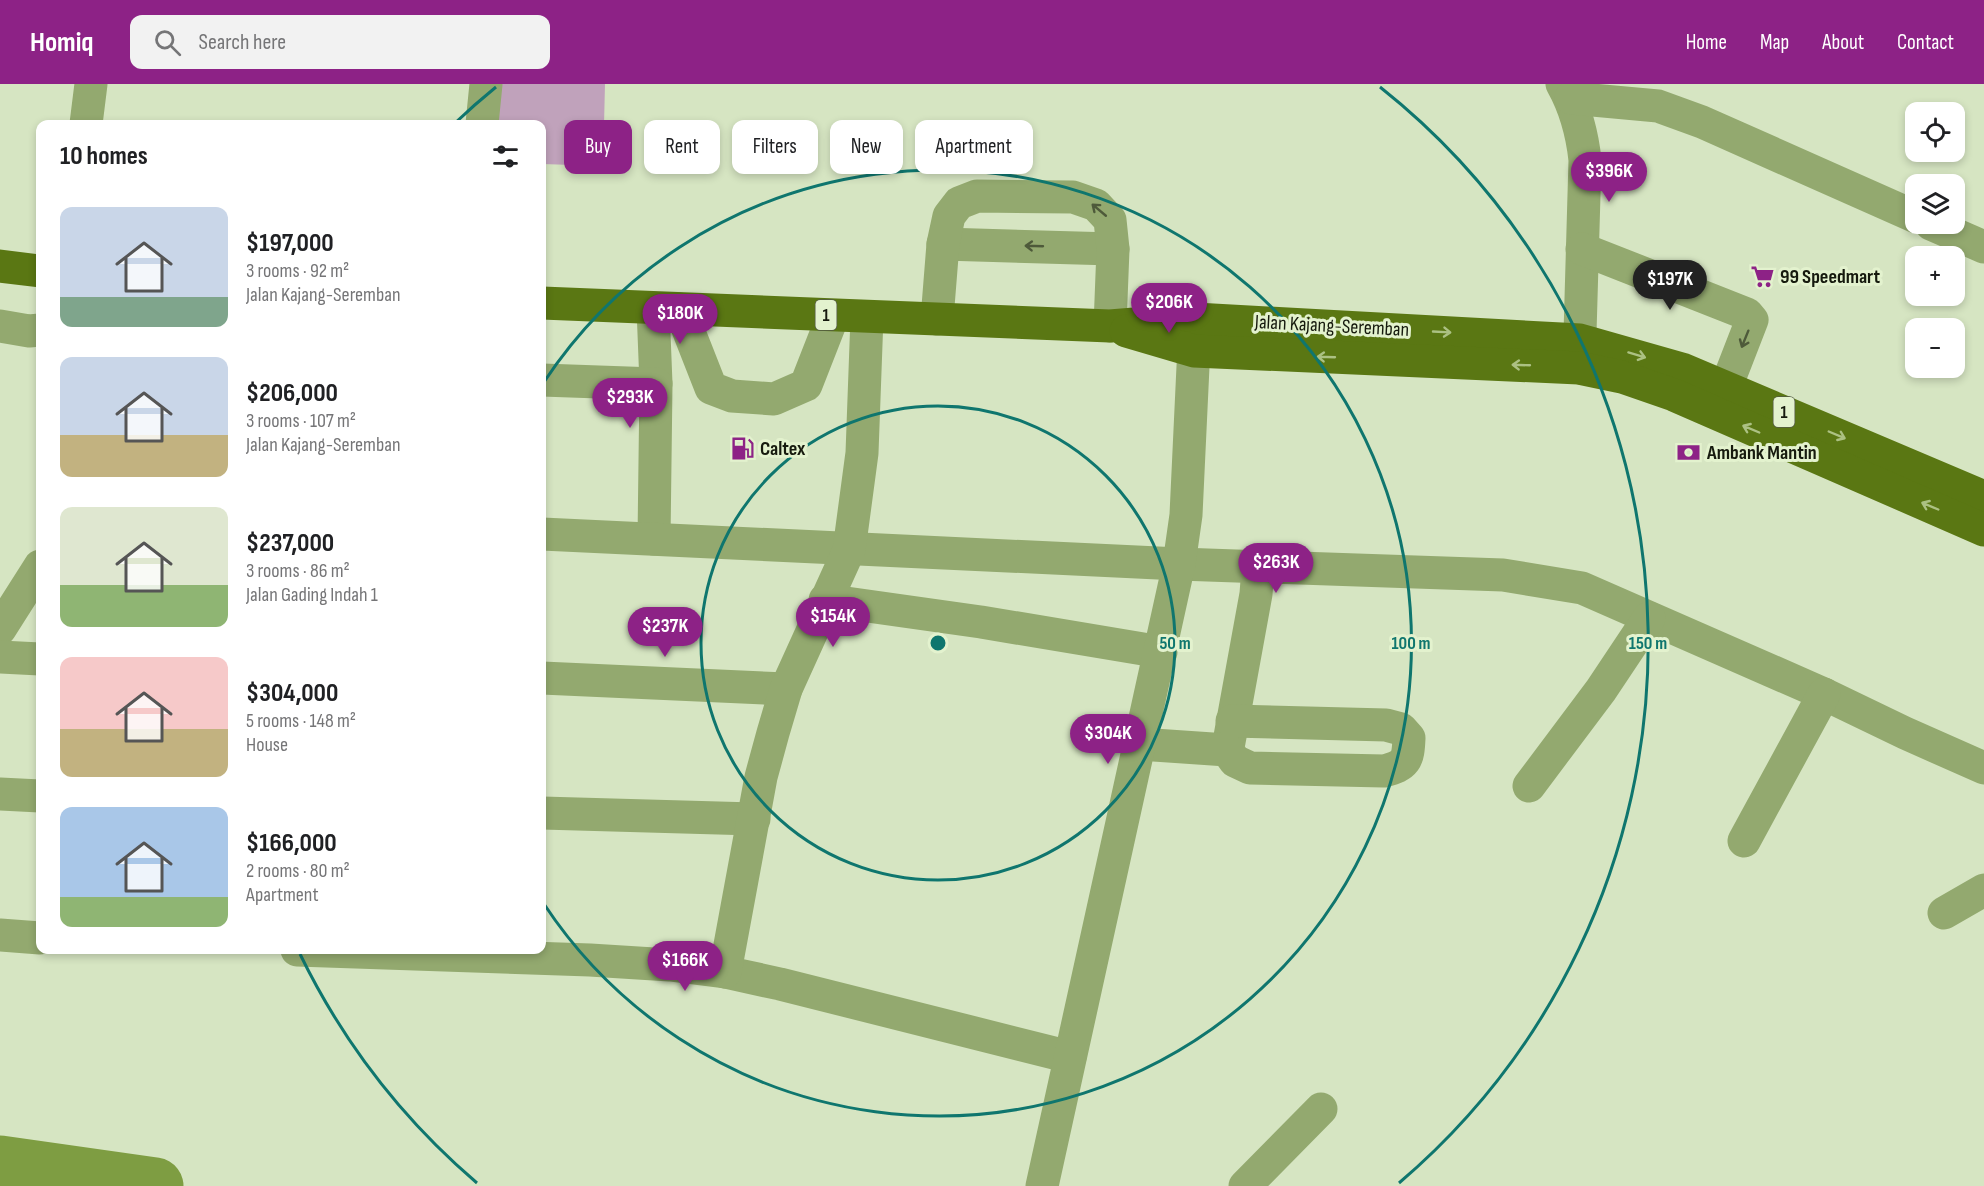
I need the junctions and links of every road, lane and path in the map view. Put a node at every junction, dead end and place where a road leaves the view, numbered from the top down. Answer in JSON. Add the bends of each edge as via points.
{"nodes":[{"id":1,"x":91,"y":84,"type":"edge"},
{"id":2,"x":486,"y":84,"type":"edge"},
{"id":3,"x":1566,"y":91,"type":"edge"},
{"id":4,"x":86,"y":120,"type":"edge"},
{"id":5,"x":482,"y":120,"type":"edge"},
{"id":6,"x":1905,"y":212,"type":"edge"},
{"id":7,"x":1954,"y":234,"type":"edge"},
{"id":8,"x":943,"y":244,"type":"junction"},
{"id":9,"x":1984,"y":247,"type":"edge"},
{"id":10,"x":1113,"y":249,"type":"junction"},
{"id":11,"x":1582,"y":249,"type":"junction"},
{"id":12,"x":0,"y":266,"type":"edge"},
{"id":13,"x":36,"y":271,"type":"edge"},
{"id":14,"x":546,"y":303,"type":"edge"},
{"id":15,"x":666,"y":309,"type":"junction"},
{"id":16,"x":833,"y":316,"type":"junction"},
{"id":17,"x":867,"y":317,"type":"junction"},
{"id":18,"x":937,"y":319,"type":"junction"},
{"id":19,"x":1195,"y":319,"type":"junction"},
{"id":20,"x":0,"y":326,"type":"edge"},
{"id":21,"x":1110,"y":326,"type":"junction"},
{"id":22,"x":36,"y":330,"type":"edge"},
{"id":23,"x":1194,"y":351,"type":"junction"},
{"id":24,"x":1579,"y":354,"type":"junction"},
{"id":25,"x":546,"y":380,"type":"edge"},
{"id":26,"x":656,"y":384,"type":"junction"},
{"id":27,"x":1726,"y":387,"type":"junction"},
{"id":28,"x":1984,"y":497,"type":"edge"},
{"id":29,"x":1984,"y":530,"type":"edge"},
{"id":30,"x":546,"y":534,"type":"edge"},
{"id":31,"x":654,"y":539,"type":"junction"},
{"id":32,"x":849,"y":550,"type":"junction"},
{"id":33,"x":1179,"y":564,"type":"junction"},
{"id":34,"x":1258,"y":567,"type":"junction"},
{"id":35,"x":36,"y":572,"type":"edge"},
{"id":36,"x":825,"y":600,"type":"junction"},
{"id":37,"x":1649,"y":618,"type":"junction"},
{"id":38,"x":2,"y":620,"type":"edge"},
{"id":39,"x":1161,"y":652,"type":"junction"},
{"id":40,"x":0,"y":657,"type":"edge"},
{"id":41,"x":36,"y":659,"type":"edge"},
{"id":42,"x":546,"y":678,"type":"edge"},
{"id":43,"x":786,"y":689,"type":"junction"},
{"id":44,"x":1824,"y":694,"type":"junction"},
{"id":45,"x":1139,"y":744,"type":"junction"},
{"id":46,"x":1984,"y":768,"type":"edge"},
{"id":47,"x":1530,"y":786,"type":"dead end"},
{"id":48,"x":0,"y":794,"type":"edge"},
{"id":49,"x":36,"y":796,"type":"edge"},
{"id":50,"x":546,"y":813,"type":"edge"},
{"id":51,"x":754,"y":819,"type":"junction"},
{"id":52,"x":1744,"y":841,"type":"dead end"},
{"id":53,"x":1984,"y":890,"type":"edge"},
{"id":54,"x":1944,"y":913,"type":"dead end"},
{"id":55,"x":0,"y":935,"type":"edge"},
{"id":56,"x":36,"y":938,"type":"edge"},
{"id":57,"x":414,"y":954,"type":"edge"},
{"id":58,"x":725,"y":972,"type":"junction"},
{"id":59,"x":1070,"y":1057,"type":"junction"},
{"id":60,"x":1321,"y":1109,"type":"dead end"},
{"id":61,"x":1048,"y":1183,"type":"edge"},
{"id":62,"x":1245,"y":1186,"type":"edge"}],
"edges":[{"from":1,"to":4,"type":"street"},
{"from":2,"to":5,"type":"street"},
{"from":3,"to":6,"type":"street","via":[[1658,106]]},
{"from":3,"to":11,"type":"street","via":[[1581,128],[1585,160]]},
{"from":7,"to":9,"type":"street"},
{"from":10,"to":8,"type":"street","one_way":true},
{"from":10,"to":8,"type":"street","one_way":true,"via":[[1110,220],[1096,205],[1073,197],[977,196],[959,203],[949,216]]},
{"from":8,"to":18,"type":"street"},
{"from":10,"to":21,"type":"street"},
{"from":11,"to":24,"type":"street"},
{"from":11,"to":27,"type":"street","one_way":true,"via":[[1747,314],[1752,320]]},
{"from":12,"to":13,"type":"main road"},
{"from":14,"to":15,"type":"main road","name":"Jalan Kajang-Seremban","number":"1"},
{"from":15,"to":16,"type":"main road","name":"Jalan Kajang-Seremban","number":"1"},
{"from":15,"to":16,"type":"street","via":[[711,388],[732,396],[774,399],[806,385]]},
{"from":15,"to":26,"type":"street"},
{"from":16,"to":17,"type":"main road","name":"Jalan Kajang-Seremban","number":"1"},
{"from":17,"to":18,"type":"main road","name":"Jalan Kajang-Seremban","number":"1"},
{"from":17,"to":32,"type":"street","via":[[862,453]]},
{"from":18,"to":21,"type":"main road","name":"Jalan Kajang-Seremban","number":"1"},
{"from":19,"to":21,"type":"main road","name":"Jalan Kajang-Seremban","number":"1"},
{"from":19,"to":23,"type":"street"},
{"from":19,"to":24,"type":"main road","name":"Jalan Kajang-Seremban","number":"1","one_way":true},
{"from":20,"to":22,"type":"street"},
{"from":21,"to":23,"type":"main road"},
{"from":24,"to":23,"type":"main road","one_way":true},
{"from":23,"to":33,"type":"street","via":[[1186,515]]},
{"from":24,"to":27,"type":"main road","name":"Jalan Kajang-Seremban","number":"1","one_way":true,"via":[[1682,369]]},
{"from":29,"to":24,"type":"main road","one_way":true,"via":[[1674,395],[1622,377]]},
{"from":25,"to":26,"type":"street"},
{"from":26,"to":31,"type":"street"},
{"from":27,"to":28,"type":"main road","name":"Jalan Kajang-Seremban","number":"1","one_way":true},
{"from":30,"to":31,"type":"street"},
{"from":31,"to":32,"type":"street"},
{"from":32,"to":33,"type":"street"},
{"from":32,"to":36,"type":"street"},
{"from":33,"to":34,"type":"street"},
{"from":33,"to":39,"type":"street"},
{"from":34,"to":37,"type":"street","via":[[1503,575],[1582,588]]},
{"from":34,"to":45,"type":"street","via":[[1230,736]]},
{"from":35,"to":38,"type":"street"},
{"from":36,"to":39,"type":"street"},
{"from":36,"to":43,"type":"street"},
{"from":37,"to":44,"type":"street"},
{"from":37,"to":47,"type":"street"},
{"from":39,"to":45,"type":"street"},
{"from":40,"to":41,"type":"street"},
{"from":42,"to":43,"type":"street"},
{"from":43,"to":51,"type":"street","via":[[761,777]]},
{"from":44,"to":46,"type":"street"},
{"from":44,"to":52,"type":"street"},
{"from":45,"to":59,"type":"street"},
{"from":48,"to":49,"type":"street"},
{"from":50,"to":51,"type":"street"},
{"from":51,"to":58,"type":"street"},
{"from":53,"to":54,"type":"street"},
{"from":55,"to":56,"type":"street"},
{"from":57,"to":58,"type":"street","via":[[590,960]]},
{"from":58,"to":59,"type":"street"},
{"from":59,"to":61,"type":"street"},
{"from":60,"to":62,"type":"street"}]}
